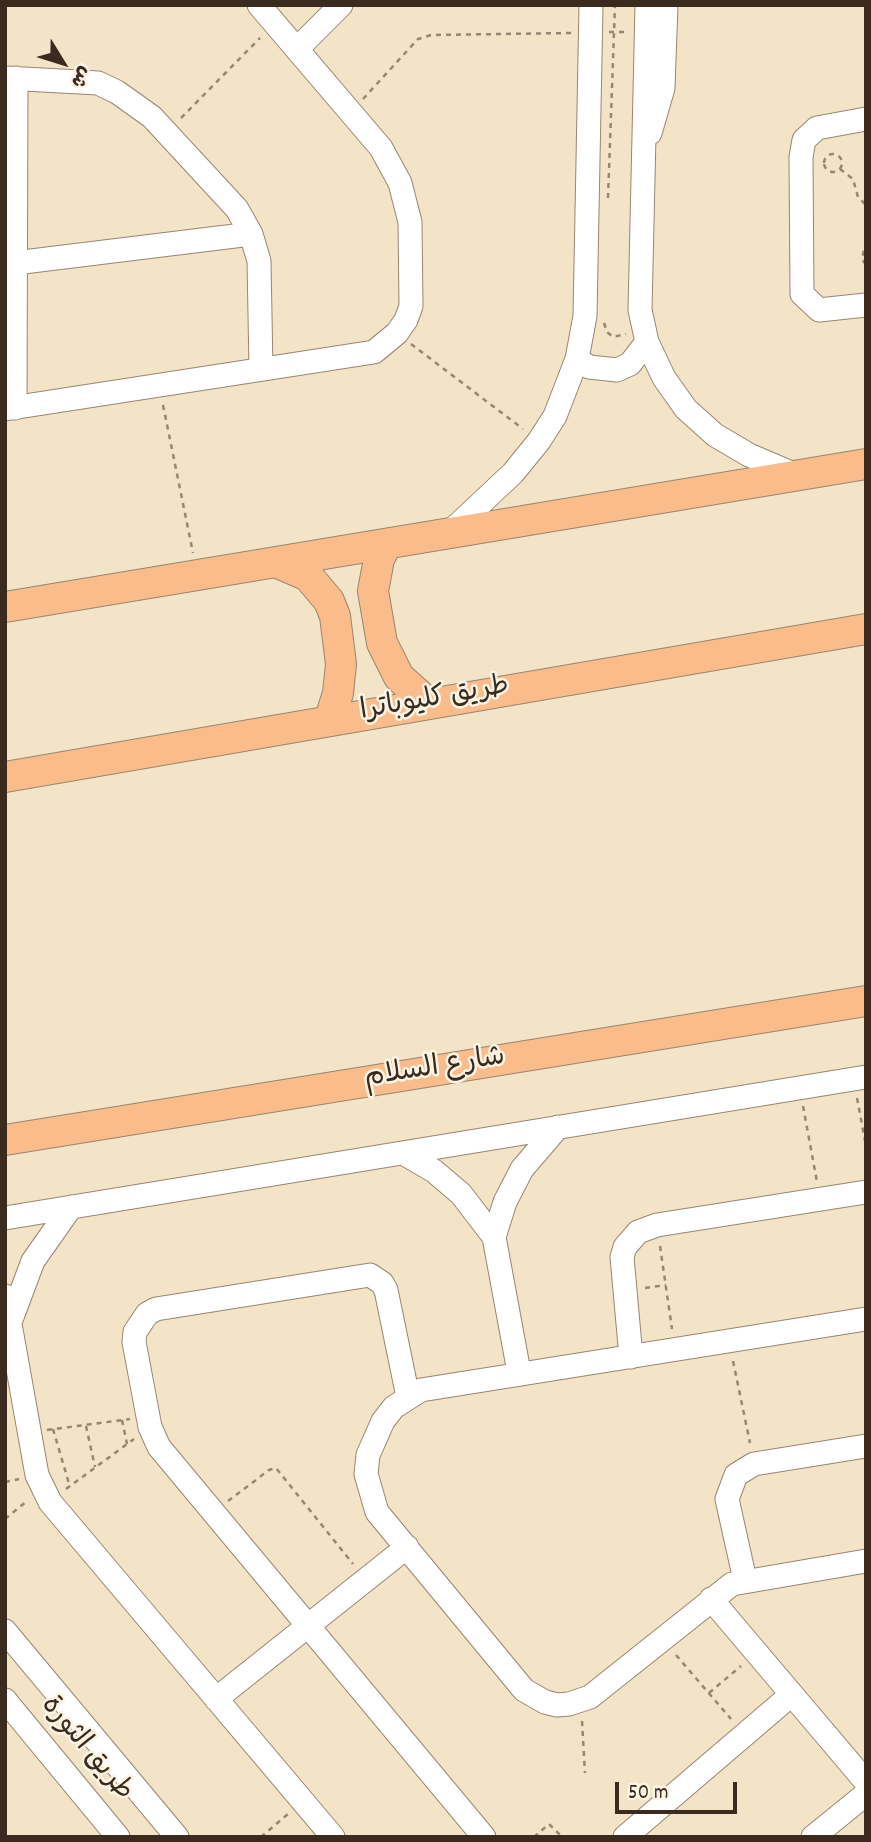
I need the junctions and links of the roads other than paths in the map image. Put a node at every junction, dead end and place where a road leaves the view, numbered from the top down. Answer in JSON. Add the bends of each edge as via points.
{"nodes":[{"id":1,"x":258,"y":5,"type":"edge"},
{"id":2,"x":341,"y":5,"type":"edge"},
{"id":3,"x":591,"y":5,"type":"edge"},
{"id":4,"x":646,"y":5,"type":"edge"},
{"id":5,"x":666,"y":5,"type":"edge"},
{"id":6,"x":298,"y":48,"type":"junction"},
{"id":7,"x":11,"y":78,"type":"edge"},
{"id":8,"x":866,"y":119,"type":"edge"},
{"id":9,"x":643,"y":152,"type":"junction"},
{"id":10,"x":251,"y":234,"type":"junction"},
{"id":11,"x":15,"y":263,"type":"junction"},
{"id":12,"x":866,"y":305,"type":"edge"},
{"id":13,"x":638,"y":336,"type":"junction"},
{"id":14,"x":577,"y":359,"type":"junction"},
{"id":15,"x":261,"y":369,"type":"junction"},
{"id":16,"x":10,"y":408,"type":"edge"},
{"id":17,"x":860,"y":467,"type":"edge"},
{"id":18,"x":796,"y":475,"type":"junction"},
{"id":19,"x":448,"y":534,"type":"junction"},
{"id":20,"x":387,"y":544,"type":"junction"},
{"id":21,"x":278,"y":563,"type":"junction"},
{"id":22,"x":5,"y":607,"type":"edge"},
{"id":23,"x":866,"y":629,"type":"edge"},
{"id":24,"x":428,"y":702,"type":"junction"},
{"id":25,"x":330,"y":719,"type":"junction"},
{"id":26,"x":5,"y":777,"type":"edge"},
{"id":27,"x":866,"y":1001,"type":"edge"},
{"id":28,"x":860,"y":1078,"type":"edge"},
{"id":29,"x":558,"y":1127,"type":"junction"},
{"id":30,"x":5,"y":1140,"type":"edge"},
{"id":31,"x":403,"y":1153,"type":"junction"},
{"id":32,"x":866,"y":1192,"type":"edge"},
{"id":33,"x":71,"y":1207,"type":"junction"},
{"id":34,"x":5,"y":1218,"type":"edge"},
{"id":35,"x":494,"y":1237,"type":"junction"},
{"id":36,"x":5,"y":1296,"type":"edge"},
{"id":37,"x":866,"y":1319,"type":"edge"},
{"id":38,"x":10,"y":1323,"type":"junction"},
{"id":39,"x":631,"y":1357,"type":"junction"},
{"id":40,"x":519,"y":1373,"type":"junction"},
{"id":41,"x":408,"y":1397,"type":"junction"},
{"id":42,"x":866,"y":1447,"type":"edge"},
{"id":43,"x":407,"y":1547,"type":"junction"},
{"id":44,"x":866,"y":1561,"type":"edge"},
{"id":45,"x":744,"y":1580,"type":"junction"},
{"id":46,"x":711,"y":1599,"type":"junction"},
{"id":47,"x":307,"y":1626,"type":"junction"},
{"id":48,"x":5,"y":1631,"type":"edge"},
{"id":49,"x":791,"y":1695,"type":"junction"},
{"id":50,"x":216,"y":1699,"type":"junction"},
{"id":51,"x":5,"y":1700,"type":"edge"},
{"id":52,"x":866,"y":1782,"type":"edge"},
{"id":53,"x":866,"y":1794,"type":"edge"},
{"id":54,"x":118,"y":1837,"type":"edge"},
{"id":55,"x":177,"y":1837,"type":"edge"},
{"id":56,"x":333,"y":1837,"type":"edge"},
{"id":57,"x":484,"y":1837,"type":"edge"},
{"id":58,"x":625,"y":1837,"type":"edge"},
{"id":59,"x":813,"y":1837,"type":"edge"}],
"edges":[{"from":1,"to":6,"type":"street"},
{"from":2,"to":6,"type":"street"},
{"from":3,"to":14,"type":"street","via":[[585,316]]},
{"from":4,"to":9,"type":"street"},
{"from":5,"to":9,"type":"street","via":[[663,88]]},
{"from":6,"to":15,"type":"street","via":[[381,148],[400,183],[410,222],[411,306],[397,333],[373,352]]},
{"from":7,"to":10,"type":"street","via":[[97,83],[136,103],[236,209]]},
{"from":7,"to":11,"type":"street"},
{"from":8,"to":12,"type":"street","via":[[817,128],[804,140],[801,157],[802,294],[820,310]]},
{"from":9,"to":13,"type":"street"},
{"from":10,"to":11,"type":"street"},
{"from":10,"to":15,"type":"street","via":[[259,261]]},
{"from":11,"to":16,"type":"street"},
{"from":13,"to":14,"type":"street","via":[[630,364],[617,370],[589,367]]},
{"from":13,"to":18,"type":"street","via":[[686,409],[715,435]]},
{"from":14,"to":19,"type":"street","via":[[555,416],[539,441],[513,473]]},
{"from":15,"to":16,"type":"street"},
{"from":17,"to":18,"type":"main road"},
{"from":18,"to":19,"type":"main road"},
{"from":19,"to":20,"type":"main road"},
{"from":20,"to":21,"type":"main road"},
{"from":20,"to":24,"type":"main road","via":[[373,591],[382,643],[399,677]]},
{"from":21,"to":22,"type":"main road"},
{"from":21,"to":25,"type":"main road","via":[[308,576],[335,615],[341,671]]},
{"from":23,"to":24,"type":"main road","name":"طريق كليوباترا"},
{"from":24,"to":25,"type":"main road","name":"طريق كليوباترا"},
{"from":25,"to":26,"type":"main road","name":"طريق كليوباترا"},
{"from":27,"to":30,"type":"main road","name":"شارع السلام"},
{"from":28,"to":29,"type":"street"},
{"from":29,"to":31,"type":"street"},
{"from":29,"to":35,"type":"street","via":[[517,1177]]},
{"from":31,"to":33,"type":"street"},
{"from":31,"to":35,"type":"street","via":[[455,1188]]},
{"from":32,"to":39,"type":"street","via":[[657,1225],[638,1232],[622,1257]]},
{"from":33,"to":34,"type":"street"},
{"from":33,"to":38,"type":"street","via":[[33,1261]]},
{"from":35,"to":40,"type":"street"},
{"from":36,"to":38,"type":"street"},
{"from":37,"to":39,"type":"street"},
{"from":38,"to":50,"type":"street","via":[[29,1433],[46,1495]]},
{"from":39,"to":40,"type":"street"},
{"from":40,"to":41,"type":"street","via":[[421,1390]]},
{"from":41,"to":43,"type":"street","via":[[383,1421],[368,1455],[366,1475],[377,1512]]},
{"from":41,"to":47,"type":"street","via":[[386,1290],[377,1278],[362,1274],[166,1307],[147,1314],[135,1332],[149,1422],[165,1456]]},
{"from":42,"to":45,"type":"street","via":[[754,1464],[731,1480],[727,1499]]},
{"from":43,"to":46,"type":"street","via":[[524,1689],[557,1705],[581,1701]]},
{"from":43,"to":47,"type":"street"},
{"from":44,"to":45,"type":"street"},
{"from":45,"to":46,"type":"street"},
{"from":46,"to":49,"type":"street"},
{"from":47,"to":50,"type":"street"},
{"from":47,"to":57,"type":"street"},
{"from":48,"to":55,"type":"street"},
{"from":49,"to":52,"type":"street"},
{"from":49,"to":58,"type":"street"},
{"from":50,"to":56,"type":"street"},
{"from":51,"to":54,"type":"street","name":"طريق الثورة"},
{"from":53,"to":59,"type":"street"}]}
